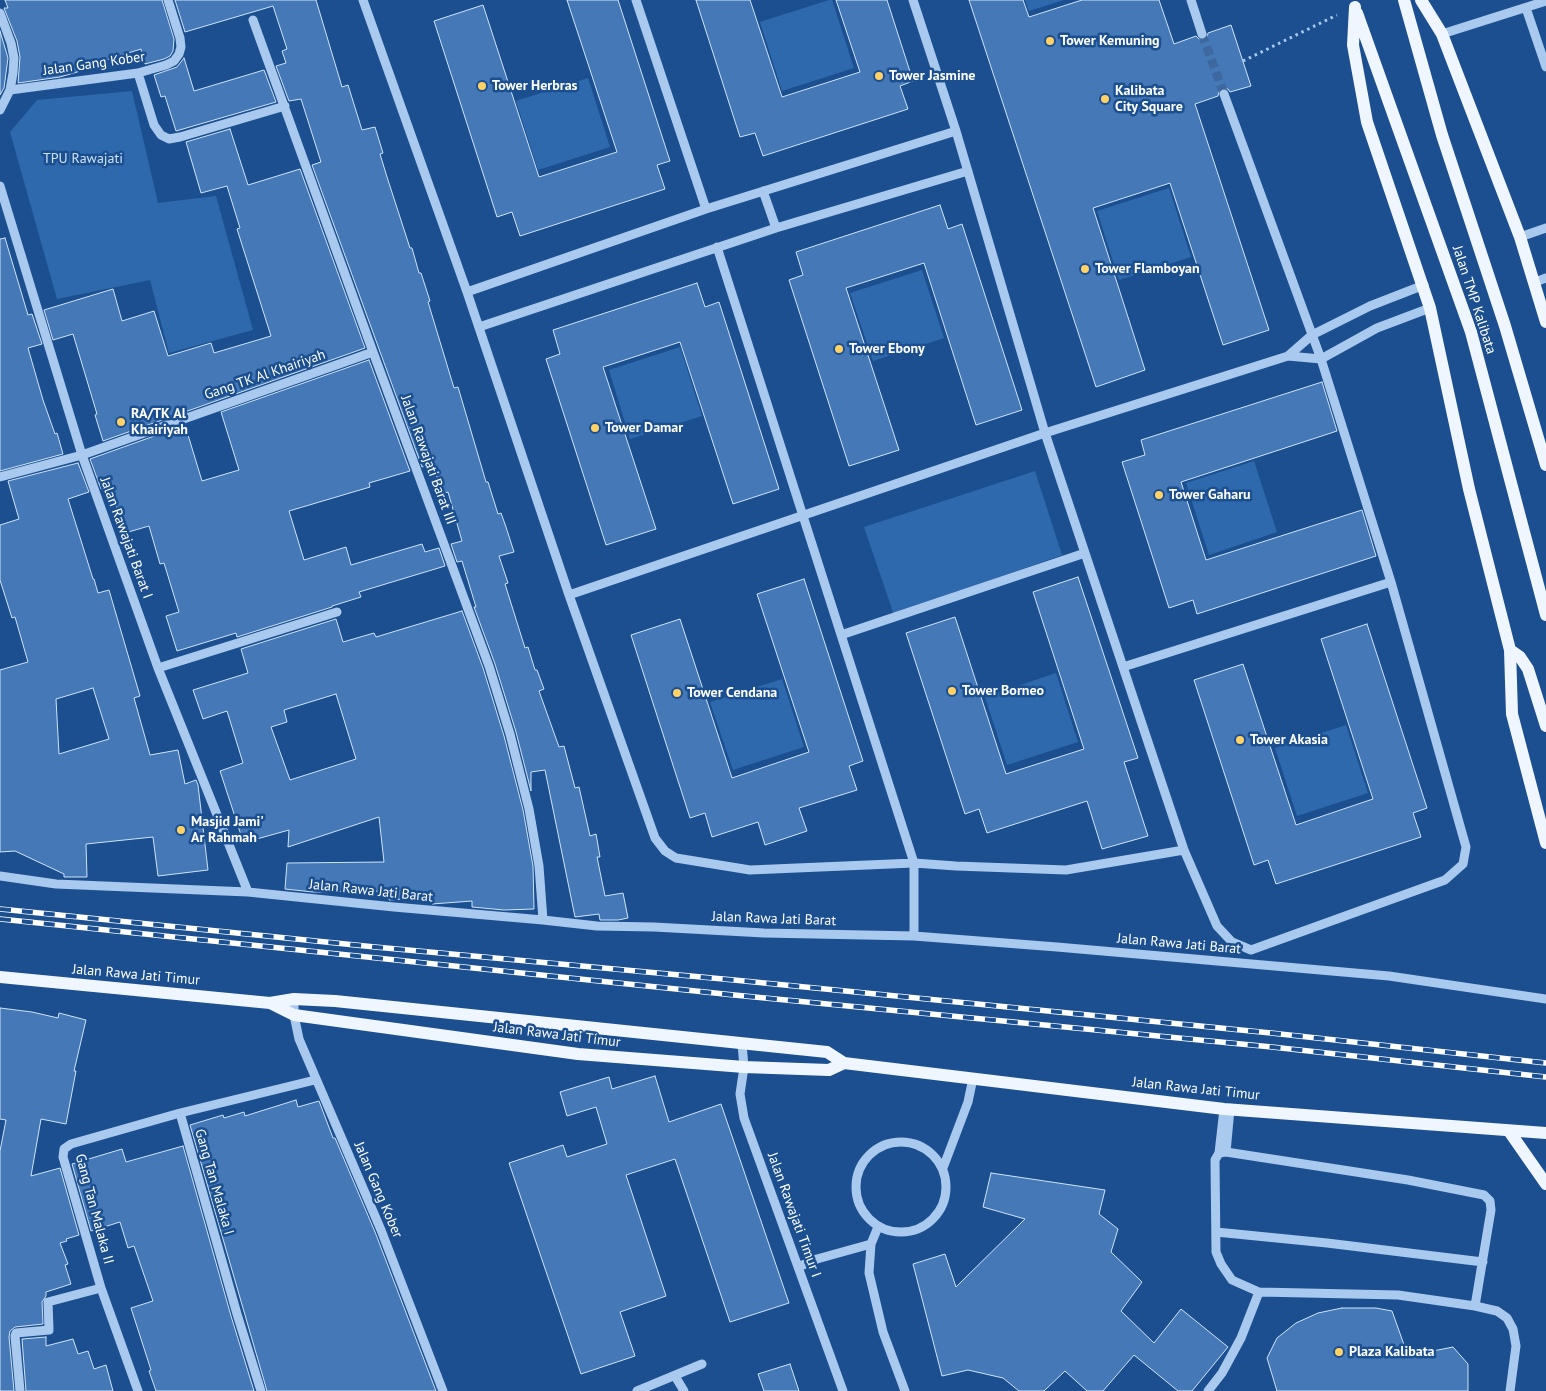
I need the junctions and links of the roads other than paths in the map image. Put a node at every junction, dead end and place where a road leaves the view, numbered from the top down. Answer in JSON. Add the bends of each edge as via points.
{"nodes":[{"id":1,"x":168,"y":0,"type":"edge"},
{"id":2,"x":363,"y":0,"type":"edge"},
{"id":3,"x":636,"y":0,"type":"edge"},
{"id":4,"x":913,"y":0,"type":"edge"},
{"id":5,"x":1191,"y":0,"type":"edge"},
{"id":6,"x":1404,"y":0,"type":"edge"},
{"id":7,"x":1421,"y":0,"type":"edge"},
{"id":8,"x":1546,"y":1,"type":"edge"},
{"id":9,"x":1354,"y":3,"type":"edge"},
{"id":10,"x":1526,"y":8,"type":"junction"},
{"id":11,"x":0,"y":13,"type":"edge"},
{"id":12,"x":254,"y":20,"type":"dead end"},
{"id":13,"x":1202,"y":34,"type":"tunnel mouth"},
{"id":14,"x":1442,"y":34,"type":"junction"},
{"id":15,"x":1546,"y":67,"type":"edge"},
{"id":16,"x":138,"y":73,"type":"junction"},
{"id":17,"x":10,"y":90,"type":"junction"},
{"id":18,"x":1224,"y":94,"type":"tunnel mouth"},
{"id":19,"x":286,"y":106,"type":"junction"},
{"id":20,"x":0,"y":110,"type":"edge"},
{"id":21,"x":956,"y":131,"type":"junction"},
{"id":22,"x":968,"y":172,"type":"junction"},
{"id":23,"x":0,"y":186,"type":"edge"},
{"id":24,"x":763,"y":191,"type":"junction"},
{"id":25,"x":706,"y":210,"type":"junction"},
{"id":26,"x":776,"y":228,"type":"junction"},
{"id":27,"x":1546,"y":228,"type":"edge"},
{"id":28,"x":1520,"y":237,"type":"junction"},
{"id":29,"x":717,"y":247,"type":"junction"},
{"id":30,"x":1540,"y":280,"type":"edge"},
{"id":31,"x":1424,"y":285,"type":"junction"},
{"id":32,"x":467,"y":292,"type":"junction"},
{"id":33,"x":1430,"y":308,"type":"junction"},
{"id":34,"x":1546,"y":322,"type":"edge"},
{"id":35,"x":479,"y":327,"type":"junction"},
{"id":36,"x":1312,"y":335,"type":"junction"},
{"id":37,"x":373,"y":352,"type":"junction"},
{"id":38,"x":1288,"y":356,"type":"junction"},
{"id":39,"x":1320,"y":359,"type":"junction"},
{"id":40,"x":1045,"y":433,"type":"junction"},
{"id":41,"x":82,"y":456,"type":"junction"},
{"id":42,"x":1546,"y":465,"type":"edge"},
{"id":43,"x":0,"y":477,"type":"edge"},
{"id":44,"x":803,"y":515,"type":"junction"},
{"id":45,"x":1085,"y":553,"type":"junction"},
{"id":46,"x":1391,"y":582,"type":"junction"},
{"id":47,"x":569,"y":595,"type":"junction"},
{"id":48,"x":337,"y":612,"type":"dead end"},
{"id":49,"x":1546,"y":616,"type":"edge"},
{"id":50,"x":841,"y":635,"type":"junction"},
{"id":51,"x":1510,"y":650,"type":"junction"},
{"id":52,"x":158,"y":668,"type":"junction"},
{"id":53,"x":1123,"y":668,"type":"junction"},
{"id":54,"x":1546,"y":726,"type":"edge"},
{"id":55,"x":1546,"y":843,"type":"edge"},
{"id":56,"x":1184,"y":850,"type":"junction"},
{"id":57,"x":914,"y":863,"type":"junction"},
{"id":58,"x":0,"y":876,"type":"edge"},
{"id":59,"x":248,"y":892,"type":"junction"},
{"id":60,"x":543,"y":920,"type":"junction"},
{"id":61,"x":914,"y":936,"type":"junction"},
{"id":62,"x":1248,"y":949,"type":"junction"},
{"id":63,"x":1240,"y":963,"type":"junction"},
{"id":64,"x":0,"y":977,"type":"edge"},
{"id":65,"x":294,"y":999,"type":"junction"},
{"id":66,"x":1546,"y":999,"type":"edge"},
{"id":67,"x":270,"y":1003,"type":"junction"},
{"id":68,"x":294,"y":1015,"type":"junction"},
{"id":69,"x":742,"y":1044,"type":"junction"},
{"id":70,"x":844,"y":1063,"type":"junction"},
{"id":71,"x":744,"y":1067,"type":"junction"},
{"id":72,"x":973,"y":1078,"type":"junction"},
{"id":73,"x":315,"y":1080,"type":"junction"},
{"id":74,"x":1227,"y":1109,"type":"junction"},
{"id":75,"x":180,"y":1113,"type":"junction"},
{"id":76,"x":1509,"y":1130,"type":"junction"},
{"id":77,"x":1546,"y":1133,"type":"edge"},
{"id":78,"x":1222,"y":1152,"type":"junction"},
{"id":79,"x":943,"y":1168,"type":"junction"},
{"id":80,"x":1546,"y":1184,"type":"edge"},
{"id":81,"x":878,"y":1226,"type":"junction"},
{"id":82,"x":1216,"y":1232,"type":"junction"},
{"id":83,"x":871,"y":1244,"type":"junction"},
{"id":84,"x":1483,"y":1262,"type":"junction"},
{"id":85,"x":798,"y":1267,"type":"junction"},
{"id":86,"x":102,"y":1288,"type":"junction"},
{"id":87,"x":1259,"y":1292,"type":"junction"},
{"id":88,"x":1475,"y":1306,"type":"junction"},
{"id":89,"x":702,"y":1364,"type":"dead end"},
{"id":90,"x":675,"y":1376,"type":"junction"},
{"id":91,"x":20,"y":1391,"type":"edge"},
{"id":92,"x":138,"y":1391,"type":"edge"},
{"id":93,"x":261,"y":1391,"type":"edge"},
{"id":94,"x":443,"y":1391,"type":"edge"},
{"id":95,"x":637,"y":1391,"type":"edge"},
{"id":96,"x":684,"y":1391,"type":"edge"},
{"id":97,"x":843,"y":1391,"type":"edge"},
{"id":98,"x":905,"y":1391,"type":"edge"},
{"id":99,"x":1208,"y":1391,"type":"edge"},
{"id":100,"x":1510,"y":1391,"type":"edge"}],
"edges":[{"from":1,"to":16,"type":"street","name":"Jalan Gang Kober","via":[[180,38],[179,54],[166,66]]},
{"from":2,"to":32,"type":"street"},
{"from":3,"to":25,"type":"street"},
{"from":4,"to":21,"type":"street"},
{"from":5,"to":13,"type":"street"},
{"from":6,"to":42,"type":"main road","name":"Jalan TMP Kalibata","via":[[1442,135],[1505,326]]},
{"from":7,"to":14,"type":"main road"},
{"from":8,"to":10,"type":"street"},
{"from":9,"to":31,"type":"main road","via":[[1353,45],[1367,122]]},
{"from":9,"to":49,"type":"main road","name":"Jalan TMP Kalibata","via":[[1471,332]]},
{"from":10,"to":14,"type":"street"},
{"from":10,"to":15,"type":"street"},
{"from":11,"to":17,"type":"street","via":[[14,58]]},
{"from":12,"to":19,"type":"street","name":"Jalan Rawajati Barat III"},
{"from":14,"to":28,"type":"main road"},
{"from":16,"to":17,"type":"street","name":"Jalan Gang Kober"},
{"from":16,"to":19,"type":"street","via":[[154,125],[169,139]]},
{"from":17,"to":20,"type":"street"},
{"from":18,"to":36,"type":"street"},
{"from":19,"to":37,"type":"street","name":"Jalan Rawajati Barat III"},
{"from":21,"to":22,"type":"street"},
{"from":21,"to":24,"type":"street"},
{"from":22,"to":26,"type":"street"},
{"from":22,"to":40,"type":"street"},
{"from":23,"to":41,"type":"street","name":"Jalan Rawajati Barat I"},
{"from":24,"to":25,"type":"street"},
{"from":24,"to":26,"type":"street"},
{"from":25,"to":32,"type":"street"},
{"from":26,"to":29,"type":"street"},
{"from":27,"to":28,"type":"street"},
{"from":28,"to":30,"type":"main road"},
{"from":29,"to":35,"type":"street"},
{"from":29,"to":44,"type":"street"},
{"from":30,"to":34,"type":"main road"},
{"from":31,"to":33,"type":"main road"},
{"from":31,"to":36,"type":"street","via":[[1370,306]]},
{"from":32,"to":35,"type":"street"},
{"from":33,"to":39,"type":"street","via":[[1376,328]]},
{"from":33,"to":51,"type":"main road"},
{"from":35,"to":47,"type":"street"},
{"from":36,"to":38,"type":"street"},
{"from":36,"to":39,"type":"street"},
{"from":37,"to":41,"type":"street","name":"Gang TK Al Khairiyah"},
{"from":37,"to":60,"type":"street","name":"Jalan Rawajati Barat III","via":[[490,666],[529,809],[539,866]]},
{"from":38,"to":39,"type":"street"},
{"from":38,"to":40,"type":"street"},
{"from":39,"to":46,"type":"street"},
{"from":40,"to":44,"type":"street"},
{"from":40,"to":45,"type":"street"},
{"from":41,"to":43,"type":"street","name":"Gang TK Al Khairiyah"},
{"from":41,"to":52,"type":"street","name":"Jalan Rawajati Barat I"},
{"from":44,"to":47,"type":"street"},
{"from":44,"to":50,"type":"street"},
{"from":45,"to":50,"type":"street"},
{"from":45,"to":53,"type":"street"},
{"from":46,"to":53,"type":"street"},
{"from":46,"to":62,"type":"street","via":[[1466,847],[1463,864],[1445,880]]},
{"from":47,"to":57,"type":"street","via":[[655,838],[665,851],[676,858],[750,870]]},
{"from":48,"to":52,"type":"street"},
{"from":50,"to":57,"type":"street"},
{"from":51,"to":54,"type":"main road","via":[[1528,669]]},
{"from":51,"to":55,"type":"main road","via":[[1512,714]]},
{"from":52,"to":59,"type":"street","name":"Jalan Rawajati Barat I"},
{"from":53,"to":56,"type":"street"},
{"from":56,"to":57,"type":"street","via":[[1066,870]]},
{"from":56,"to":62,"type":"street","via":[[1217,926],[1232,942]]},
{"from":57,"to":61,"type":"street"},
{"from":58,"to":59,"type":"street","name":"Jalan Rawa Jati Barat","via":[[56,884]]},
{"from":59,"to":60,"type":"street","name":"Jalan Rawa Jati Barat"},
{"from":60,"to":61,"type":"street","name":"Jalan Rawa Jati Barat","via":[[596,926]]},
{"from":61,"to":63,"type":"street","name":"Jalan Rawa Jati Barat"},
{"from":62,"to":63,"type":"street"},
{"from":63,"to":66,"type":"street","name":"Jalan Rawa Jati Barat","via":[[1389,976]]},
{"from":64,"to":67,"type":"main road","name":"Jalan Rawa Jati Timur"},
{"from":65,"to":67,"type":"main road","name":"Jalan Rawa Jati Timur"},
{"from":65,"to":68,"type":"street","name":"Jalan Gang Kober"},
{"from":65,"to":69,"type":"main road","name":"Jalan Rawa Jati Timur","via":[[334,1000]]},
{"from":67,"to":68,"type":"main road","name":"Jalan Rawa Jati Timur"},
{"from":68,"to":71,"type":"main road","name":"Jalan Rawa Jati Timur","via":[[578,1054]]},
{"from":68,"to":73,"type":"street","name":"Jalan Gang Kober","via":[[299,1039]]},
{"from":69,"to":70,"type":"main road","name":"Jalan Rawa Jati Timur","via":[[827,1052]]},
{"from":69,"to":71,"type":"street","name":"Jalan Rawajati Timur I"},
{"from":70,"to":71,"type":"main road","name":"Jalan Rawa Jati Timur","via":[[829,1070]]},
{"from":70,"to":72,"type":"main road","name":"Jalan Rawa Jati Timur"},
{"from":71,"to":85,"type":"street","name":"Jalan Rawajati Timur I","via":[[740,1094],[744,1118]]},
{"from":72,"to":74,"type":"main road","name":"Jalan Rawa Jati Timur"},
{"from":72,"to":79,"type":"street","via":[[968,1102]]},
{"from":73,"to":75,"type":"street","name":"Gang Tan Malaka I"},
{"from":73,"to":94,"type":"street","name":"Jalan Gang Kober","via":[[381,1230]]},
{"from":74,"to":76,"type":"main road","name":"Jalan Rawa Jati Timur"},
{"from":74,"to":78,"type":"street"},
{"from":75,"to":86,"type":"street","name":"Gang Tan Malaka II","via":[[71,1144],[64,1149],[63,1157]]},
{"from":75,"to":93,"type":"street","name":"Gang Tan Malaka I"},
{"from":76,"to":77,"type":"main road","name":"Jalan Rawa Jati Timur"},
{"from":76,"to":80,"type":"main road"},
{"from":78,"to":82,"type":"street","via":[[1215,1160]]},
{"from":78,"to":84,"type":"street","via":[[1484,1195],[1490,1201],[1491,1210]]},
{"from":79,"to":81,"type":"street","via":[[947,1191],[939,1212],[922,1228],[900,1233]]},
{"from":79,"to":81,"type":"street","via":[[930,1151],[911,1142],[889,1142],[871,1153],[859,1170],[856,1192],[863,1212]]},
{"from":81,"to":83,"type":"street"},
{"from":82,"to":84,"type":"street"},
{"from":82,"to":87,"type":"street","via":[[1216,1252],[1232,1280]]},
{"from":83,"to":85,"type":"street"},
{"from":83,"to":98,"type":"street","via":[[869,1273],[882,1332]]},
{"from":84,"to":88,"type":"street"},
{"from":85,"to":97,"type":"street","name":"Jalan Rawajati Timur I"},
{"from":86,"to":91,"type":"street","via":[[48,1302],[50,1330],[16,1333]]},
{"from":86,"to":92,"type":"street","name":"Gang Tan Malaka II"},
{"from":87,"to":88,"type":"street","via":[[1398,1294]]},
{"from":87,"to":99,"type":"street","via":[[1241,1338]]},
{"from":88,"to":100,"type":"street","via":[[1507,1318],[1513,1329],[1516,1346]]},
{"from":89,"to":90,"type":"street"},
{"from":90,"to":95,"type":"street"},
{"from":90,"to":96,"type":"street"}]}
